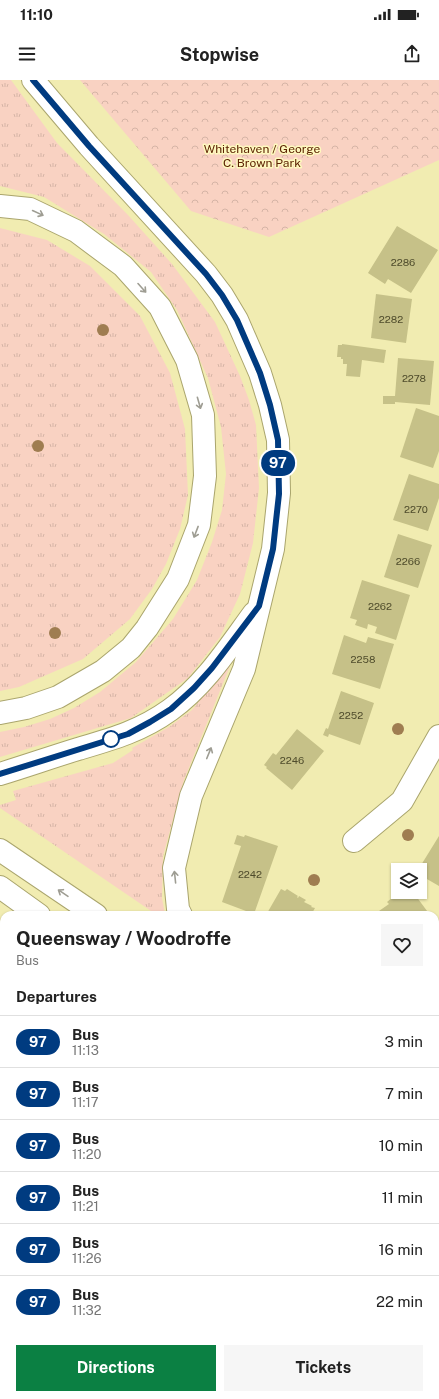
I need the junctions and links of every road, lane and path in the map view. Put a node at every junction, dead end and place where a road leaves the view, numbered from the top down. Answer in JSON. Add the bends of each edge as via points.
{"nodes":[{"id":1,"x":33,"y":80,"type":"edge"},
{"id":2,"x":45,"y":80,"type":"edge"},
{"id":3,"x":89,"y":146,"type":"junction"},
{"id":4,"x":0,"y":206,"type":"edge"},
{"id":5,"x":259,"y":606,"type":"junction"},
{"id":6,"x":0,"y":713,"type":"edge"},
{"id":7,"x":439,"y":736,"type":"edge"},
{"id":8,"x":0,"y":774,"type":"edge"},
{"id":9,"x":354,"y":842,"type":"dead end"},
{"id":10,"x":0,"y":850,"type":"edge"},
{"id":11,"x":0,"y":887,"type":"edge"},
{"id":12,"x":33,"y":911,"type":"edge"},
{"id":13,"x":90,"y":911,"type":"edge"},
{"id":14,"x":179,"y":911,"type":"edge"}],
"edges":[{"from":1,"to":3,"type":"main road"},
{"from":2,"to":3,"type":"main road"},
{"from":3,"to":5,"type":"main road","via":[[206,274],[222,295],[237,320],[260,373],[278,440],[279,494],[273,549]]},
{"from":4,"to":6,"type":"main road","one_way":true,"via":[[30,210],[76,231],[122,266],[160,307],[187,360],[203,415],[205,476],[199,525],[178,580],[131,648],[103,671],[58,697],[26,708]]},
{"from":5,"to":8,"type":"main road","via":[[212,668],[171,709],[128,734]]},
{"from":14,"to":5,"type":"main road","one_way":true,"via":[[174,868],[191,796],[244,669]]},
{"from":7,"to":9,"type":"main road","via":[[402,801]]},
{"from":13,"to":10,"type":"main road","one_way":true},
{"from":11,"to":12,"type":"main road"}]}
